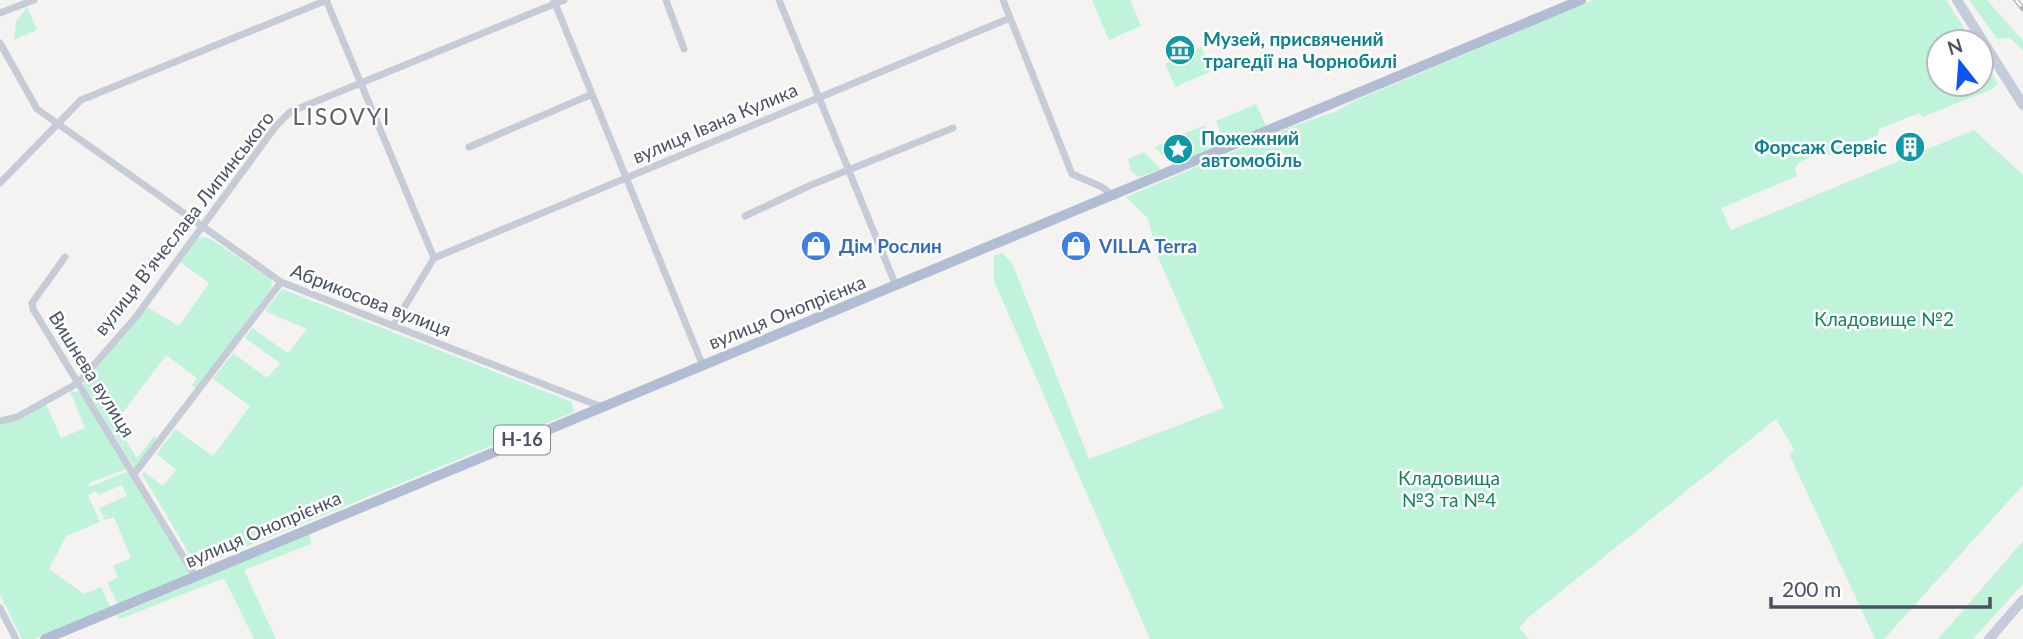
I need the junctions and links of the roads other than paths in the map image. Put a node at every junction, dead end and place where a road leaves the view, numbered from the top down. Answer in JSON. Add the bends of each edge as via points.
{"nodes":[{"id":1,"x":34,"y":0,"type":"edge"},
{"id":2,"x":326,"y":0,"type":"edge"},
{"id":3,"x":564,"y":0,"type":"edge"},
{"id":4,"x":666,"y":0,"type":"edge"},
{"id":5,"x":779,"y":0,"type":"edge"},
{"id":6,"x":1003,"y":0,"type":"edge"},
{"id":7,"x":1581,"y":0,"type":"edge"},
{"id":8,"x":1957,"y":0,"type":"edge"},
{"id":9,"x":554,"y":2,"type":"edge"},
{"id":10,"x":0,"y":13,"type":"edge"},
{"id":11,"x":1010,"y":18,"type":"junction"},
{"id":12,"x":0,"y":43,"type":"edge"},
{"id":13,"x":684,"y":49,"type":"dead end"},
{"id":14,"x":360,"y":85,"type":"junction"},
{"id":15,"x":590,"y":95,"type":"junction"},
{"id":16,"x":819,"y":96,"type":"junction"},
{"id":17,"x":2023,"y":105,"type":"edge"},
{"id":18,"x":58,"y":121,"type":"junction"},
{"id":19,"x":953,"y":128,"type":"dead end"},
{"id":20,"x":469,"y":147,"type":"dead end"},
{"id":21,"x":849,"y":170,"type":"junction"},
{"id":22,"x":624,"y":178,"type":"junction"},
{"id":23,"x":0,"y":183,"type":"edge"},
{"id":24,"x":1115,"y":196,"type":"junction"},
{"id":25,"x":745,"y":216,"type":"dead end"},
{"id":26,"x":201,"y":226,"type":"junction"},
{"id":27,"x":65,"y":257,"type":"dead end"},
{"id":28,"x":434,"y":258,"type":"junction"},
{"id":29,"x":281,"y":282,"type":"junction"},
{"id":30,"x":896,"y":286,"type":"junction"},
{"id":31,"x":393,"y":326,"type":"junction"},
{"id":32,"x":703,"y":366,"type":"junction"},
{"id":33,"x":78,"y":383,"type":"junction"},
{"id":34,"x":603,"y":407,"type":"junction"},
{"id":35,"x":0,"y":421,"type":"edge"},
{"id":36,"x":134,"y":474,"type":"junction"},
{"id":37,"x":195,"y":576,"type":"junction"},
{"id":38,"x":2023,"y":600,"type":"edge"},
{"id":39,"x":0,"y":608,"type":"edge"},
{"id":40,"x":16,"y":639,"type":"edge"},
{"id":41,"x":45,"y":639,"type":"edge"},
{"id":42,"x":1989,"y":639,"type":"edge"}],
"edges":[{"from":1,"to":10,"type":"street"},
{"from":2,"to":14,"type":"street"},
{"from":2,"to":18,"type":"street","via":[[92,94]]},
{"from":3,"to":9,"type":"street","name":"вулиця Вʼячеслава Липинського"},
{"from":4,"to":13,"type":"street"},
{"from":5,"to":16,"type":"street"},
{"from":6,"to":11,"type":"street"},
{"from":7,"to":24,"type":"main road","name":"вулиця Онопрієнка","number":"Н-16"},
{"from":8,"to":17,"type":"main road"},
{"from":9,"to":14,"type":"street","name":"вулиця Вʼячеслава Липинського"},
{"from":9,"to":15,"type":"street"},
{"from":11,"to":16,"type":"street","name":"вулиця Івана Кулика"},
{"from":11,"to":24,"type":"street","via":[[1072,174]]},
{"from":12,"to":18,"type":"street","name":"Абрикосова вулиця","via":[[32,103]]},
{"from":14,"to":26,"type":"street","name":"вулиця Вʼячеслава Липинського","via":[[290,112]]},
{"from":14,"to":28,"type":"street"},
{"from":15,"to":20,"type":"street"},
{"from":15,"to":22,"type":"street"},
{"from":16,"to":21,"type":"street"},
{"from":16,"to":22,"type":"street","name":"вулиця Івана Кулика"},
{"from":18,"to":23,"type":"street"},
{"from":18,"to":26,"type":"street","name":"Абрикосова вулиця"},
{"from":19,"to":21,"type":"street"},
{"from":21,"to":25,"type":"street"},
{"from":21,"to":30,"type":"street"},
{"from":22,"to":28,"type":"street","name":"вулиця Івана Кулика"},
{"from":22,"to":32,"type":"street"},
{"from":24,"to":30,"type":"main road","name":"вулиця Онопрієнка","number":"Н-16"},
{"from":26,"to":29,"type":"street","name":"Абрикосова вулиця"},
{"from":26,"to":33,"type":"street","name":"вулиця Вʼячеслава Липинського","via":[[135,318]]},
{"from":27,"to":33,"type":"street","name":"Вишнева вулиця","via":[[32,303]]},
{"from":28,"to":31,"type":"street"},
{"from":29,"to":31,"type":"street","name":"Абрикосова вулиця"},
{"from":29,"to":36,"type":"street","name":"Вишнева вулиця"},
{"from":30,"to":32,"type":"main road","name":"вулиця Онопрієнка","number":"Н-16"},
{"from":31,"to":34,"type":"street","name":"Абрикосова вулиця"},
{"from":32,"to":34,"type":"main road","name":"вулиця Онопрієнка","number":"Н-16"},
{"from":33,"to":35,"type":"street","name":"вулиця Вʼячеслава Липинського","via":[[17,417]]},
{"from":33,"to":36,"type":"street","name":"Вишнева вулиця"},
{"from":34,"to":37,"type":"main road","name":"вулиця Онопрієнка","number":"Н-16"},
{"from":36,"to":37,"type":"street","name":"Вишнева вулиця"},
{"from":37,"to":41,"type":"main road","name":"вулиця Онопрієнка","number":"Н-16"},
{"from":38,"to":42,"type":"main road"},
{"from":39,"to":40,"type":"street"}]}
